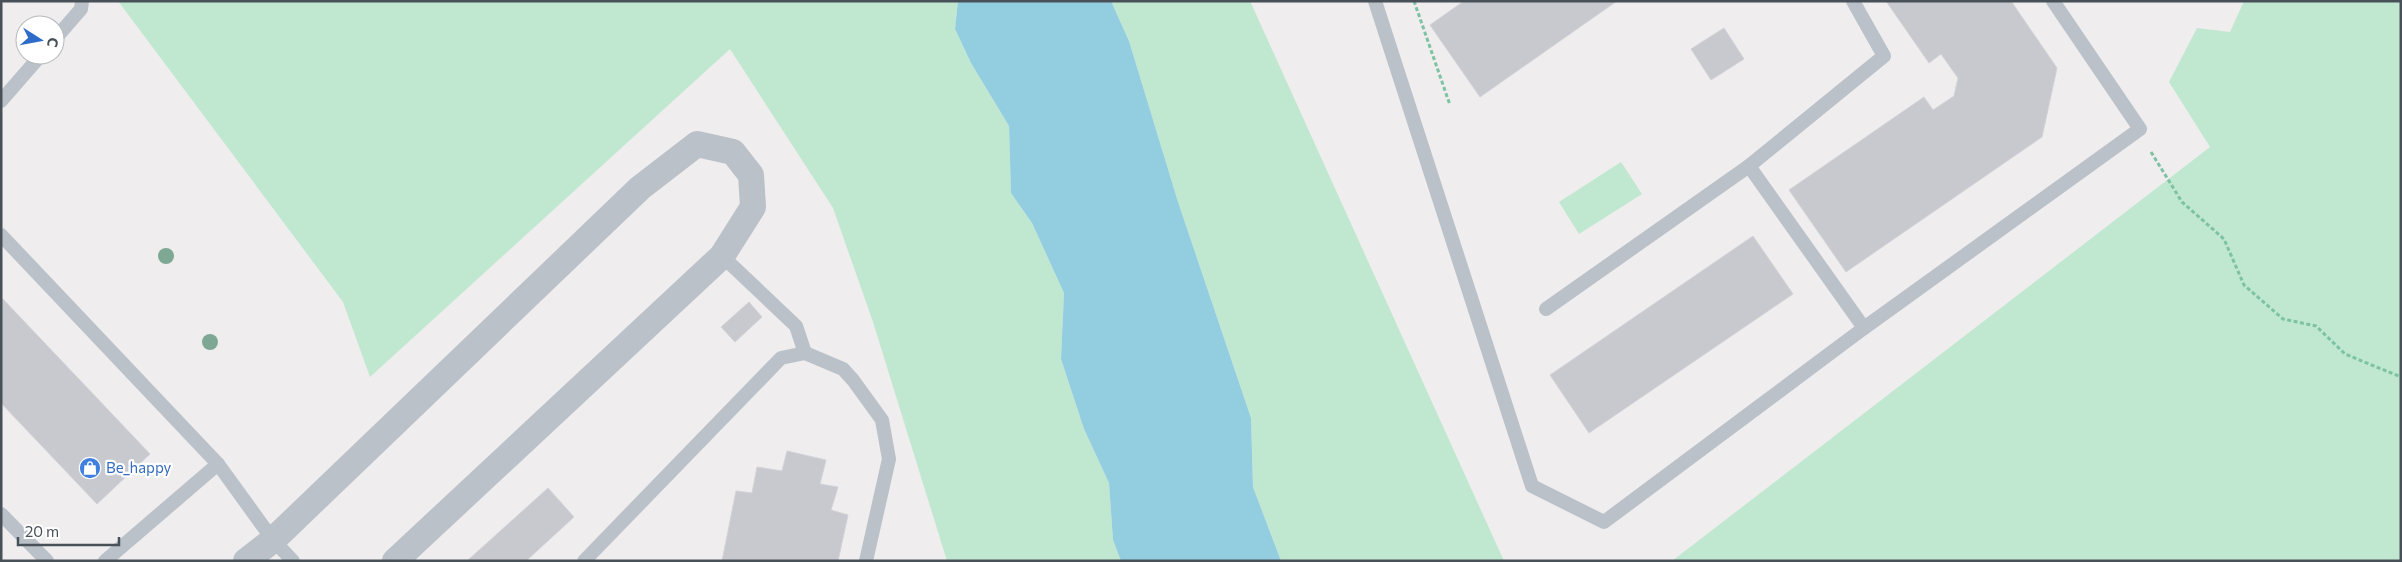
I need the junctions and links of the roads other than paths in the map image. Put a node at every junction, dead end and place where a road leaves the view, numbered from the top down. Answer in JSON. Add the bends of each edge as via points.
{"nodes":[{"id":1,"x":82,"y":1,"type":"edge"},
{"id":2,"x":1375,"y":1,"type":"edge"},
{"id":3,"x":1853,"y":1,"type":"edge"},
{"id":4,"x":2053,"y":1,"type":"edge"},
{"id":5,"x":65,"y":27,"type":"edge"},
{"id":6,"x":32,"y":65,"type":"edge"},
{"id":7,"x":1,"y":101,"type":"edge"},
{"id":8,"x":1749,"y":166,"type":"junction"},
{"id":9,"x":1,"y":235,"type":"edge"},
{"id":10,"x":722,"y":256,"type":"junction"},
{"id":11,"x":1546,"y":308,"type":"dead end"},
{"id":12,"x":1864,"y":328,"type":"junction"},
{"id":13,"x":805,"y":353,"type":"junction"},
{"id":14,"x":218,"y":464,"type":"junction"},
{"id":15,"x":1,"y":514,"type":"edge"},
{"id":16,"x":272,"y":540,"type":"junction"},
{"id":17,"x":47,"y":561,"type":"edge"},
{"id":18,"x":105,"y":561,"type":"edge"},
{"id":19,"x":246,"y":561,"type":"edge"},
{"id":20,"x":294,"y":561,"type":"edge"},
{"id":21,"x":395,"y":561,"type":"edge"},
{"id":22,"x":584,"y":561,"type":"edge"},
{"id":23,"x":866,"y":561,"type":"edge"}],
"edges":[{"from":1,"to":5,"type":"lane","via":[[81,9]]},
{"from":2,"to":12,"type":"lane","via":[[1532,486],[1604,522]]},
{"from":3,"to":8,"type":"lane","via":[[1884,56]]},
{"from":4,"to":12,"type":"lane","via":[[2140,128]]},
{"from":6,"to":7,"type":"lane"},
{"from":8,"to":11,"type":"lane"},
{"from":8,"to":12,"type":"lane"},
{"from":9,"to":14,"type":"lane"},
{"from":10,"to":13,"type":"lane","via":[[796,326]]},
{"from":10,"to":16,"type":"street","via":[[753,208],[751,175],[733,152],[697,144],[640,188]]},
{"from":10,"to":21,"type":"street"},
{"from":13,"to":22,"type":"lane","via":[[781,358]]},
{"from":13,"to":23,"type":"lane","via":[[843,369],[882,420],[889,459]]},
{"from":14,"to":16,"type":"lane"},
{"from":14,"to":18,"type":"lane"},
{"from":15,"to":17,"type":"lane"},
{"from":16,"to":19,"type":"street"},
{"from":16,"to":20,"type":"lane"}]}
